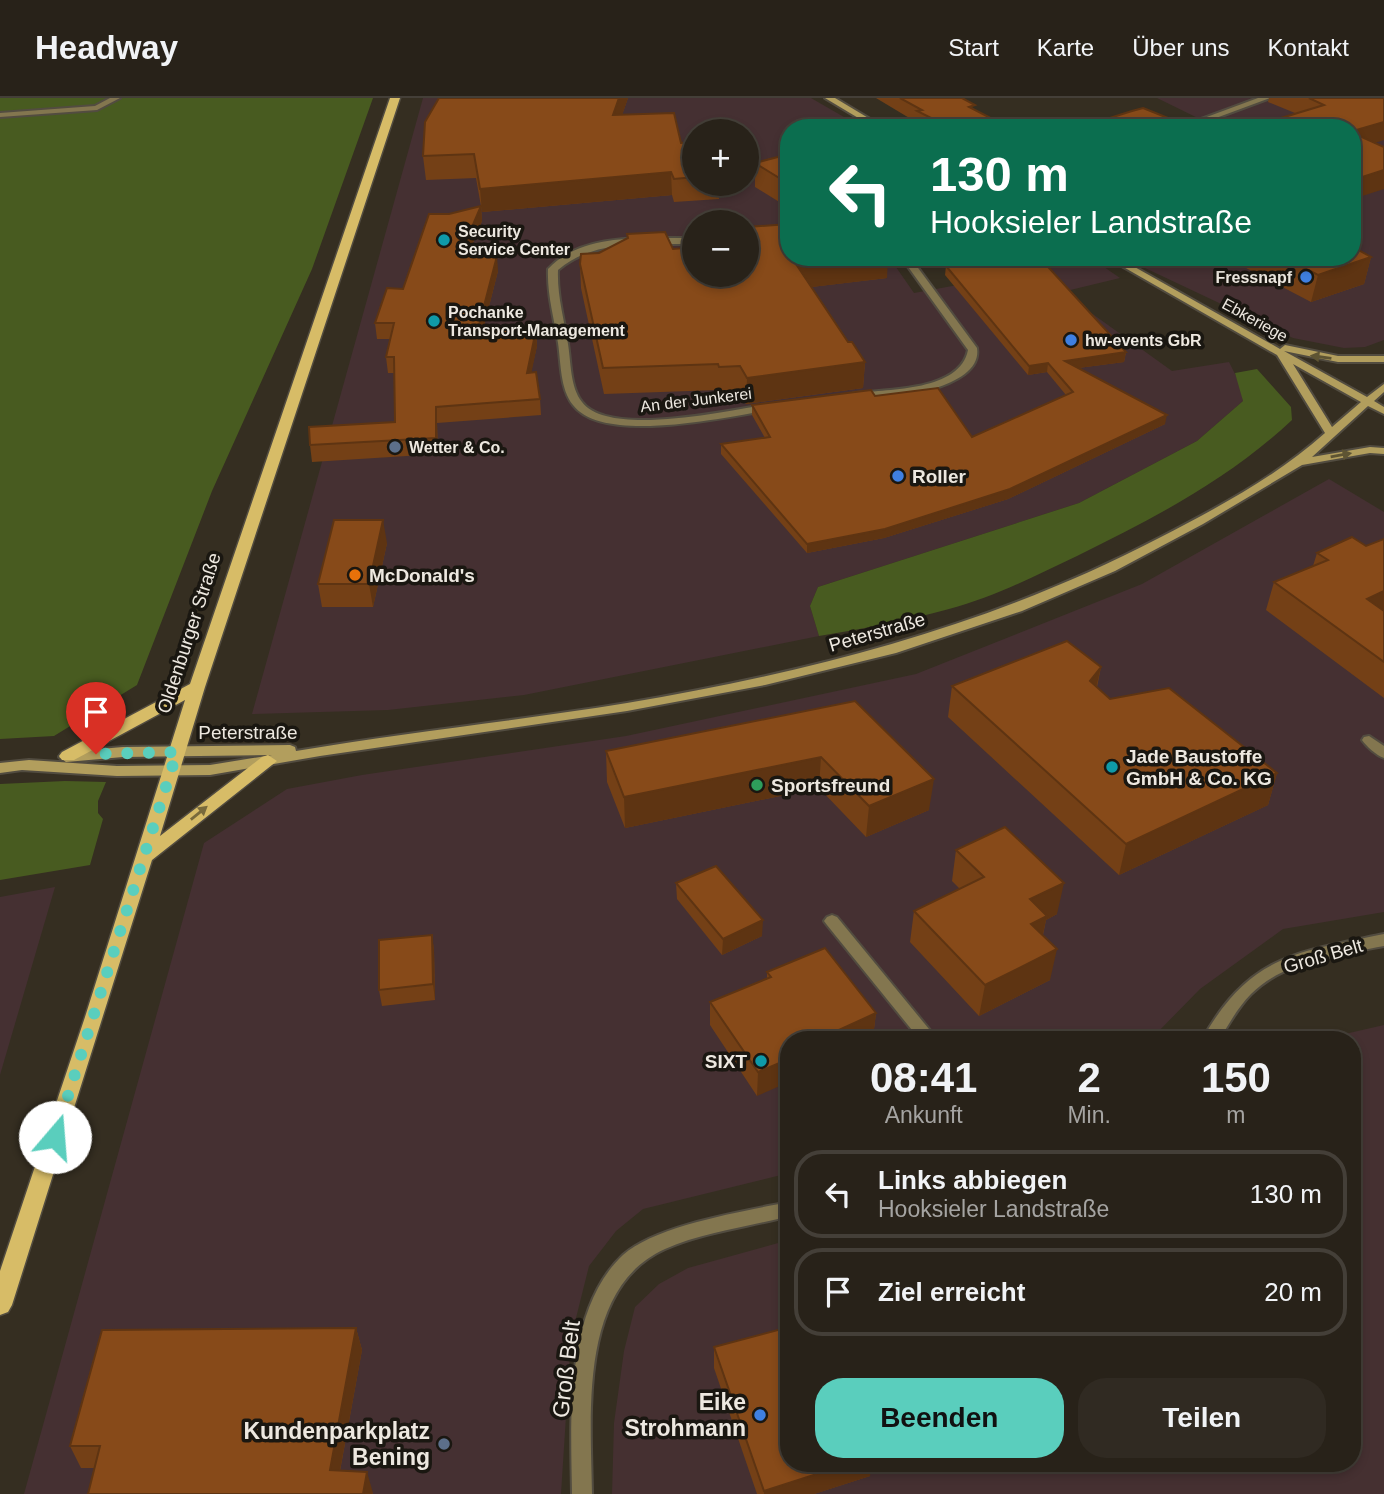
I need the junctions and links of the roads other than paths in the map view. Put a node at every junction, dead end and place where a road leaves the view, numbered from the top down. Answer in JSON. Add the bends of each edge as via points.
{"nodes":[{"id":1,"x":116,"y":98,"type":"edge"},
{"id":2,"x":395,"y":98,"type":"edge"},
{"id":3,"x":829,"y":98,"type":"edge"},
{"id":4,"x":1266,"y":98,"type":"edge"},
{"id":5,"x":0,"y":115,"type":"edge"},
{"id":6,"x":865,"y":119,"type":"edge"},
{"id":7,"x":1206,"y":119,"type":"edge"},
{"id":8,"x":682,"y":242,"type":"edge"},
{"id":9,"x":912,"y":266,"type":"edge"},
{"id":10,"x":1126,"y":266,"type":"edge"},
{"id":11,"x":1259,"y":341,"type":"junction"},
{"id":12,"x":1279,"y":352,"type":"junction"},
{"id":13,"x":1384,"y":359,"type":"edge"},
{"id":14,"x":1384,"y":387,"type":"edge"},
{"id":15,"x":845,"y":398,"type":"edge"},
{"id":16,"x":1368,"y":402,"type":"junction"},
{"id":17,"x":779,"y":406,"type":"edge"},
{"id":18,"x":1384,"y":411,"type":"edge"},
{"id":19,"x":1331,"y":434,"type":"junction"},
{"id":20,"x":1384,"y":451,"type":"edge"},
{"id":21,"x":1298,"y":463,"type":"junction"},
{"id":22,"x":197,"y":687,"type":"junction"},
{"id":23,"x":1369,"y":740,"type":"dead end"},
{"id":24,"x":320,"y":751,"type":"junction"},
{"id":25,"x":177,"y":752,"type":"junction"},
{"id":26,"x":1384,"y":753,"type":"edge"},
{"id":27,"x":68,"y":757,"type":"junction"},
{"id":28,"x":268,"y":761,"type":"junction"},
{"id":29,"x":23,"y":766,"type":"junction"},
{"id":30,"x":0,"y":768,"type":"edge"},
{"id":31,"x":171,"y":772,"type":"junction"},
{"id":32,"x":146,"y":856,"type":"junction"},
{"id":33,"x":832,"y":921,"type":"dead end"},
{"id":34,"x":1384,"y":940,"type":"edge"},
{"id":35,"x":923,"y":1031,"type":"edge"},
{"id":36,"x":1216,"y":1031,"type":"edge"},
{"id":37,"x":780,"y":1211,"type":"edge"},
{"id":38,"x":0,"y":1305,"type":"edge"},
{"id":39,"x":582,"y":1494,"type":"edge"}],
"edges":[{"from":1,"to":5,"type":"street","via":[[97,108]]},
{"from":2,"to":22,"type":"main road","name":"Oldenburger Straße"},
{"from":3,"to":6,"type":"main road"},
{"from":4,"to":7,"type":"street"},
{"from":8,"to":17,"type":"street","name":"An der Junkerei","via":[[592,248],[568,256],[553,269],[575,401],[588,414],[618,423]]},
{"from":9,"to":15,"type":"street","via":[[973,350],[974,361],[968,371],[940,384]]},
{"from":10,"to":11,"type":"main road","name":"Ebkeriege"},
{"from":11,"to":12,"type":"main road","name":"Ebkeriege"},
{"from":13,"to":11,"type":"main road","one_way":true,"via":[[1311,356]]},
{"from":12,"to":16,"type":"main road","name":"Ebkeriege"},
{"from":12,"to":19,"type":"main road"},
{"from":14,"to":16,"type":"main road","name":"Peterstraße"},
{"from":16,"to":18,"type":"main road","name":"Ebkeriege"},
{"from":16,"to":19,"type":"main road","name":"Peterstraße"},
{"from":19,"to":21,"type":"main road","name":"Peterstraße"},
{"from":21,"to":20,"type":"main road","one_way":true},
{"from":21,"to":24,"type":"main road","name":"Peterstraße","via":[[1111,568],[1018,608],[892,650],[765,681],[627,707]]},
{"from":22,"to":25,"type":"main road","name":"Oldenburger Straße"},
{"from":22,"to":27,"type":"main road"},
{"from":23,"to":26,"type":"street"},
{"from":24,"to":25,"type":"main road","name":"Peterstraße"},
{"from":24,"to":28,"type":"main road","name":"Peterstraße"},
{"from":25,"to":27,"type":"main road","name":"Peterstraße"},
{"from":25,"to":31,"type":"main road","name":"Oldenburger Straße"},
{"from":27,"to":29,"type":"main road","name":"Peterstraße"},
{"from":28,"to":31,"type":"main road","name":"Peterstraße"},
{"from":32,"to":28,"type":"main road","one_way":true},
{"from":29,"to":30,"type":"main road"},
{"from":29,"to":31,"type":"main road","name":"Peterstraße"},
{"from":31,"to":32,"type":"main road","name":"Oldenburger Straße"},
{"from":32,"to":38,"type":"main road","name":"Oldenburger Straße"},
{"from":33,"to":35,"type":"street"},
{"from":34,"to":36,"type":"street","name":"Groß Belt","via":[[1298,960],[1275,970],[1248,987]]},
{"from":37,"to":39,"type":"street","name":"Groß Belt","via":[[657,1244],[620,1268],[601,1298],[587,1350]]}]}
